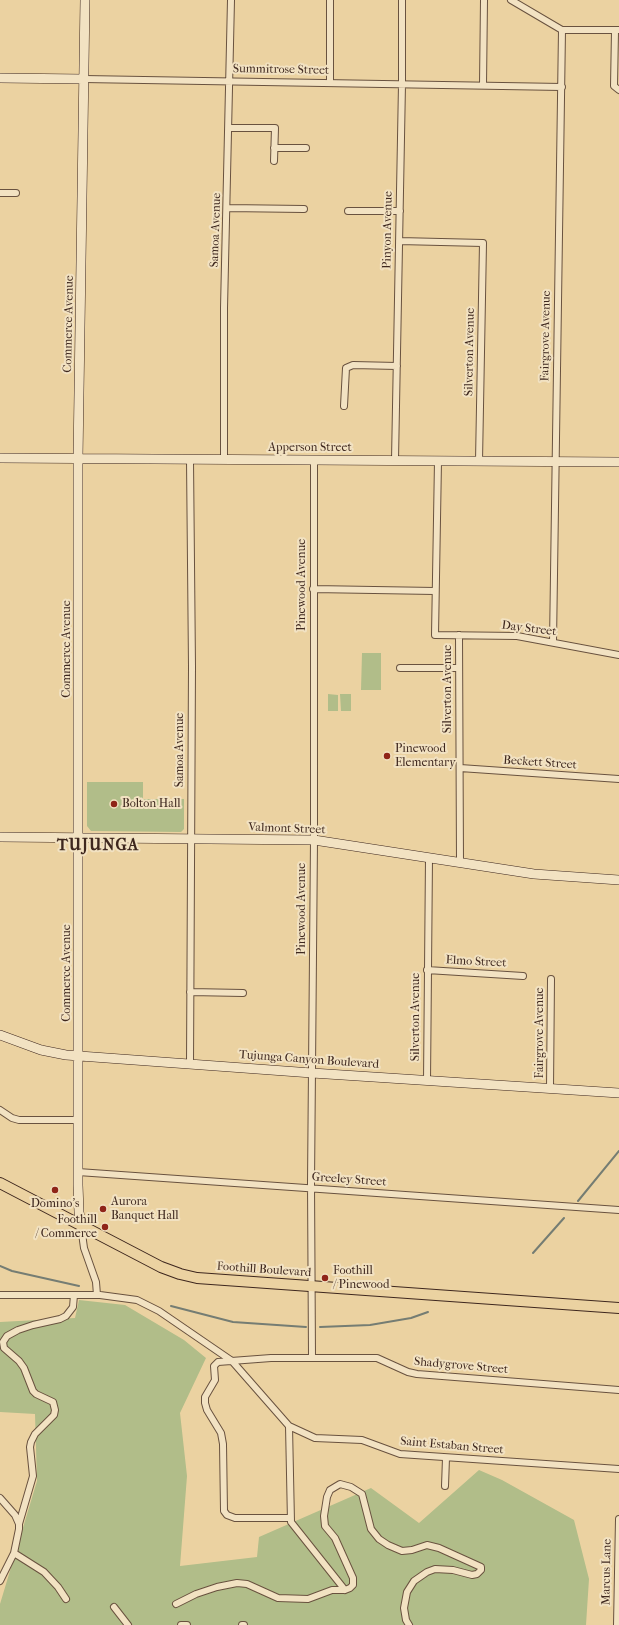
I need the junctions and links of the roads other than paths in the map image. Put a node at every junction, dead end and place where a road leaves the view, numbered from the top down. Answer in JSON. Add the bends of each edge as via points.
{"nodes":[{"id":1,"x":85,"y":0,"type":"edge"},
{"id":2,"x":231,"y":0,"type":"edge"},
{"id":3,"x":330,"y":0,"type":"edge"},
{"id":4,"x":402,"y":0,"type":"edge"},
{"id":5,"x":484,"y":0,"type":"edge"},
{"id":6,"x":511,"y":0,"type":"edge"},
{"id":7,"x":562,"y":30,"type":"junction"},
{"id":8,"x":617,"y":30,"type":"edge"},
{"id":9,"x":0,"y":78,"type":"edge"},
{"id":10,"x":84,"y":79,"type":"junction"},
{"id":11,"x":229,"y":81,"type":"junction"},
{"id":12,"x":330,"y":83,"type":"junction"},
{"id":13,"x":402,"y":84,"type":"junction"},
{"id":14,"x":482,"y":85,"type":"junction"},
{"id":15,"x":562,"y":87,"type":"junction"},
{"id":16,"x":619,"y":90,"type":"edge"},
{"id":17,"x":229,"y":128,"type":"junction"},
{"id":18,"x":274,"y":148,"type":"junction"},
{"id":19,"x":306,"y":148,"type":"dead end"},
{"id":20,"x":274,"y":161,"type":"dead end"},
{"id":21,"x":0,"y":193,"type":"edge"},
{"id":22,"x":16,"y":193,"type":"dead end"},
{"id":23,"x":227,"y":208,"type":"junction"},
{"id":24,"x":304,"y":209,"type":"dead end"},
{"id":25,"x":348,"y":211,"type":"dead end"},
{"id":26,"x":400,"y":211,"type":"junction"},
{"id":27,"x":399,"y":241,"type":"junction"},
{"id":28,"x":397,"y":366,"type":"junction"},
{"id":29,"x":344,"y":406,"type":"dead end"},
{"id":30,"x":0,"y":458,"type":"edge"},
{"id":31,"x":78,"y":458,"type":"junction"},
{"id":32,"x":190,"y":460,"type":"junction"},
{"id":33,"x":224,"y":460,"type":"junction"},
{"id":34,"x":395,"y":460,"type":"junction"},
{"id":35,"x":314,"y":461,"type":"junction"},
{"id":36,"x":438,"y":461,"type":"junction"},
{"id":37,"x":479,"y":461,"type":"junction"},
{"id":38,"x":555,"y":462,"type":"junction"},
{"id":39,"x":619,"y":462,"type":"edge"},
{"id":40,"x":313,"y":589,"type":"junction"},
{"id":41,"x":436,"y":591,"type":"junction"},
{"id":42,"x":435,"y":635,"type":"joint"},
{"id":43,"x":459,"y":635,"type":"junction"},
{"id":44,"x":553,"y":642,"type":"junction"},
{"id":45,"x":619,"y":654,"type":"edge"},
{"id":46,"x":400,"y":668,"type":"dead end"},
{"id":47,"x":459,"y":668,"type":"junction"},
{"id":48,"x":460,"y":768,"type":"junction"},
{"id":49,"x":619,"y":779,"type":"edge"},
{"id":50,"x":0,"y":837,"type":"edge"},
{"id":51,"x":78,"y":837,"type":"junction"},
{"id":52,"x":190,"y":839,"type":"junction"},
{"id":53,"x":314,"y":840,"type":"junction"},
{"id":54,"x":429,"y":858,"type":"junction"},
{"id":55,"x":460,"y":862,"type":"junction"},
{"id":56,"x":619,"y":880,"type":"edge"},
{"id":57,"x":427,"y":970,"type":"junction"},
{"id":58,"x":523,"y":976,"type":"dead end"},
{"id":59,"x":551,"y":979,"type":"dead end"},
{"id":60,"x":190,"y":992,"type":"junction"},
{"id":61,"x":243,"y":993,"type":"dead end"},
{"id":62,"x":0,"y":1035,"type":"edge"},
{"id":63,"x":79,"y":1055,"type":"junction"},
{"id":64,"x":190,"y":1064,"type":"junction"},
{"id":65,"x":312,"y":1073,"type":"junction"},
{"id":66,"x":427,"y":1081,"type":"junction"},
{"id":67,"x":550,"y":1088,"type":"junction"},
{"id":68,"x":619,"y":1093,"type":"edge"},
{"id":69,"x":0,"y":1110,"type":"edge"},
{"id":70,"x":79,"y":1120,"type":"junction"},
{"id":71,"x":78,"y":1172,"type":"junction"},
{"id":72,"x":0,"y":1183,"type":"edge"},
{"id":73,"x":311,"y":1188,"type":"junction"},
{"id":74,"x":619,"y":1210,"type":"edge"},
{"id":75,"x":81,"y":1226,"type":"junction"},
{"id":76,"x":311,"y":1286,"type":"junction"},
{"id":77,"x":0,"y":1295,"type":"edge"},
{"id":78,"x":74,"y":1295,"type":"junction"},
{"id":79,"x":96,"y":1295,"type":"junction"},
{"id":80,"x":619,"y":1308,"type":"edge"},
{"id":81,"x":312,"y":1357,"type":"junction"},
{"id":82,"x":232,"y":1360,"type":"junction"},
{"id":83,"x":619,"y":1390,"type":"edge"},
{"id":84,"x":290,"y":1426,"type":"junction"},
{"id":85,"x":446,"y":1458,"type":"junction"},
{"id":86,"x":619,"y":1469,"type":"edge"},
{"id":87,"x":445,"y":1486,"type":"dead end"},
{"id":88,"x":0,"y":1498,"type":"edge"},
{"id":89,"x":290,"y":1518,"type":"junction"},
{"id":90,"x":619,"y":1519,"type":"edge"},
{"id":91,"x":19,"y":1524,"type":"junction"},
{"id":92,"x":14,"y":1553,"type":"junction"},
{"id":93,"x":0,"y":1581,"type":"edge"},
{"id":94,"x":345,"y":1590,"type":"junction"},
{"id":95,"x":66,"y":1599,"type":"dead end"},
{"id":96,"x":176,"y":1604,"type":"dead end"},
{"id":97,"x":114,"y":1607,"type":"dead end"},
{"id":98,"x":128,"y":1625,"type":"edge"},
{"id":99,"x":181,"y":1625,"type":"edge"},
{"id":100,"x":187,"y":1625,"type":"edge"},
{"id":101,"x":409,"y":1625,"type":"edge"},
{"id":102,"x":617,"y":1625,"type":"edge"}],
"edges":[{"from":1,"to":10,"type":"street","name":"Commerce Avenue"},
{"from":2,"to":11,"type":"street","name":"Samoa Avenue"},
{"from":3,"to":12,"type":"street"},
{"from":4,"to":13,"type":"street","name":"Pinyon Avenue"},
{"from":5,"to":14,"type":"street"},
{"from":6,"to":7,"type":"street"},
{"from":7,"to":8,"type":"street"},
{"from":7,"to":15,"type":"street","name":"Fairgrove Avenue"},
{"from":8,"to":16,"type":"street","via":[[614,86]]},
{"from":9,"to":10,"type":"street","name":"Summitrose Street"},
{"from":10,"to":11,"type":"street","name":"Summitrose Street"},
{"from":10,"to":31,"type":"street","name":"Commerce Avenue"},
{"from":11,"to":12,"type":"street","name":"Summitrose Street"},
{"from":11,"to":17,"type":"street","name":"Samoa Avenue"},
{"from":12,"to":13,"type":"street","name":"Summitrose Street"},
{"from":13,"to":14,"type":"street","name":"Summitrose Street"},
{"from":13,"to":26,"type":"street","name":"Pinyon Avenue"},
{"from":14,"to":15,"type":"street","name":"Summitrose Street"},
{"from":15,"to":38,"type":"street","name":"Fairgrove Avenue"},
{"from":17,"to":18,"type":"street","via":[[274,128]]},
{"from":17,"to":23,"type":"street","name":"Samoa Avenue"},
{"from":18,"to":19,"type":"street"},
{"from":18,"to":20,"type":"street"},
{"from":21,"to":22,"type":"street"},
{"from":23,"to":24,"type":"street"},
{"from":23,"to":33,"type":"street","name":"Samoa Avenue"},
{"from":25,"to":26,"type":"street"},
{"from":26,"to":27,"type":"street","name":"Pinyon Avenue"},
{"from":27,"to":28,"type":"street","name":"Pinyon Avenue"},
{"from":27,"to":37,"type":"street","name":"Silverton Avenue","via":[[483,243]]},
{"from":28,"to":29,"type":"street","via":[[353,365],[346,368]]},
{"from":28,"to":34,"type":"street","name":"Pinyon Avenue"},
{"from":30,"to":31,"type":"street","name":"Apperson Street"},
{"from":31,"to":32,"type":"street","name":"Apperson Street"},
{"from":31,"to":51,"type":"street","name":"Commerce Avenue"},
{"from":32,"to":33,"type":"street","name":"Apperson Street"},
{"from":32,"to":52,"type":"street","name":"Samoa Avenue"},
{"from":33,"to":35,"type":"street","name":"Apperson Street"},
{"from":34,"to":35,"type":"street","name":"Apperson Street"},
{"from":34,"to":36,"type":"street","name":"Apperson Street"},
{"from":35,"to":40,"type":"street","name":"Pinewood Avenue"},
{"from":36,"to":37,"type":"street","name":"Apperson Street"},
{"from":36,"to":41,"type":"street","name":"Silverton Avenue"},
{"from":37,"to":38,"type":"street","name":"Apperson Street"},
{"from":38,"to":39,"type":"street","name":"Apperson Street"},
{"from":38,"to":44,"type":"street","name":"Fairgrove Avenue"},
{"from":40,"to":41,"type":"street"},
{"from":40,"to":53,"type":"street","name":"Pinewood Avenue"},
{"from":41,"to":42,"type":"street","name":"Silverton Avenue"},
{"from":42,"to":43,"type":"street","name":"Day Street"},
{"from":43,"to":44,"type":"street","name":"Day Street","via":[[518,636]]},
{"from":43,"to":47,"type":"street","name":"Silverton Avenue"},
{"from":44,"to":45,"type":"street","name":"Day Street"},
{"from":46,"to":47,"type":"street"},
{"from":47,"to":48,"type":"street","name":"Silverton Avenue"},
{"from":48,"to":49,"type":"street","name":"Beckett Street"},
{"from":48,"to":55,"type":"street","name":"Silverton Avenue"},
{"from":50,"to":51,"type":"street","name":"Valmont Street"},
{"from":51,"to":52,"type":"street","name":"Valmont Street"},
{"from":51,"to":63,"type":"street","name":"Commerce Avenue"},
{"from":52,"to":53,"type":"street","name":"Valmont Street"},
{"from":52,"to":60,"type":"street","name":"Samoa Avenue"},
{"from":53,"to":54,"type":"street","name":"Valmont Street"},
{"from":53,"to":65,"type":"street","name":"Pinewood Avenue"},
{"from":54,"to":55,"type":"street","name":"Valmont Street"},
{"from":54,"to":57,"type":"street","name":"Silverton Avenue"},
{"from":55,"to":56,"type":"street","name":"Valmont Street","via":[[534,874]]},
{"from":57,"to":58,"type":"street","name":"Elmo Street"},
{"from":57,"to":66,"type":"street","name":"Silverton Avenue"},
{"from":59,"to":67,"type":"street","name":"Fairgrove Avenue"},
{"from":60,"to":61,"type":"street"},
{"from":60,"to":64,"type":"street","name":"Samoa Avenue"},
{"from":62,"to":63,"type":"street","name":"Tujunga Canyon Boulevard","via":[[41,1050]]},
{"from":63,"to":64,"type":"street","name":"Tujunga Canyon Boulevard"},
{"from":63,"to":70,"type":"street","name":"Commerce Avenue"},
{"from":64,"to":65,"type":"street","name":"Tujunga Canyon Boulevard"},
{"from":65,"to":66,"type":"street","name":"Tujunga Canyon Boulevard"},
{"from":65,"to":73,"type":"street","name":"Pinewood Avenue"},
{"from":66,"to":67,"type":"street","name":"Tujunga Canyon Boulevard"},
{"from":67,"to":68,"type":"street","name":"Tujunga Canyon Boulevard"},
{"from":69,"to":70,"type":"street","via":[[19,1120]]},
{"from":70,"to":71,"type":"street","name":"Commerce Avenue"},
{"from":71,"to":73,"type":"street","name":"Greeley Street"},
{"from":71,"to":75,"type":"street","name":"Commerce Avenue"},
{"from":72,"to":75,"type":"main road","name":"Foothill Boulevard"},
{"from":73,"to":74,"type":"street","name":"Greeley Street"},
{"from":73,"to":76,"type":"street","name":"Pinewood Avenue"},
{"from":75,"to":76,"type":"main road","name":"Foothill Boulevard","via":[[180,1274],[217,1280]]},
{"from":75,"to":79,"type":"street","name":"Commerce Avenue","via":[[84,1248],[96,1282]]},
{"from":76,"to":80,"type":"main road","name":"Foothill Boulevard"},
{"from":76,"to":81,"type":"street","name":"Pinewood Avenue"},
{"from":77,"to":78,"type":"street","name":"Saint Estaban Street"},
{"from":78,"to":79,"type":"street","name":"Saint Estaban Street"},
{"from":78,"to":91,"type":"street","via":[[73,1306],[66,1316],[18,1330],[7,1336],[4,1342],[4,1348],[24,1368],[33,1391],[53,1402],[55,1410],[54,1415],[35,1434],[31,1442],[33,1476]]},
{"from":79,"to":82,"type":"street","name":"Saint Estaban Street","via":[[137,1300],[159,1311]]},
{"from":81,"to":82,"type":"street","name":"Shadygrove Street"},
{"from":81,"to":83,"type":"street","name":"Shadygrove Street","via":[[377,1358],[417,1374]]},
{"from":82,"to":84,"type":"street","name":"Saint Estaban Street"},
{"from":82,"to":89,"type":"street","via":[[218,1362],[214,1366],[215,1380],[204,1403],[221,1433],[224,1511],[235,1518]]},
{"from":84,"to":85,"type":"street","name":"Saint Estaban Street","via":[[315,1438],[362,1440],[400,1454]]},
{"from":84,"to":89,"type":"street"},
{"from":85,"to":86,"type":"street","name":"Saint Estaban Street"},
{"from":85,"to":87,"type":"street"},
{"from":88,"to":91,"type":"street","via":[[15,1515]]},
{"from":89,"to":94,"type":"street","via":[[290,1522]]},
{"from":90,"to":102,"type":"street","name":"Marcus Lane"},
{"from":91,"to":92,"type":"street"},
{"from":92,"to":93,"type":"street"},
{"from":92,"to":95,"type":"street","via":[[44,1572]]},
{"from":94,"to":96,"type":"street","via":[[332,1590],[308,1599],[278,1598],[247,1584],[237,1583],[196,1594]]},
{"from":94,"to":101,"type":"street","via":[[353,1585],[353,1578],[335,1538],[324,1521],[330,1490],[340,1484],[362,1494],[371,1529],[388,1546],[402,1551],[427,1546],[438,1548],[481,1567],[477,1574],[472,1575],[435,1569],[414,1581],[407,1592],[404,1608]]},
{"from":97,"to":98,"type":"street"},
{"from":99,"to":100,"type":"street"}]}
